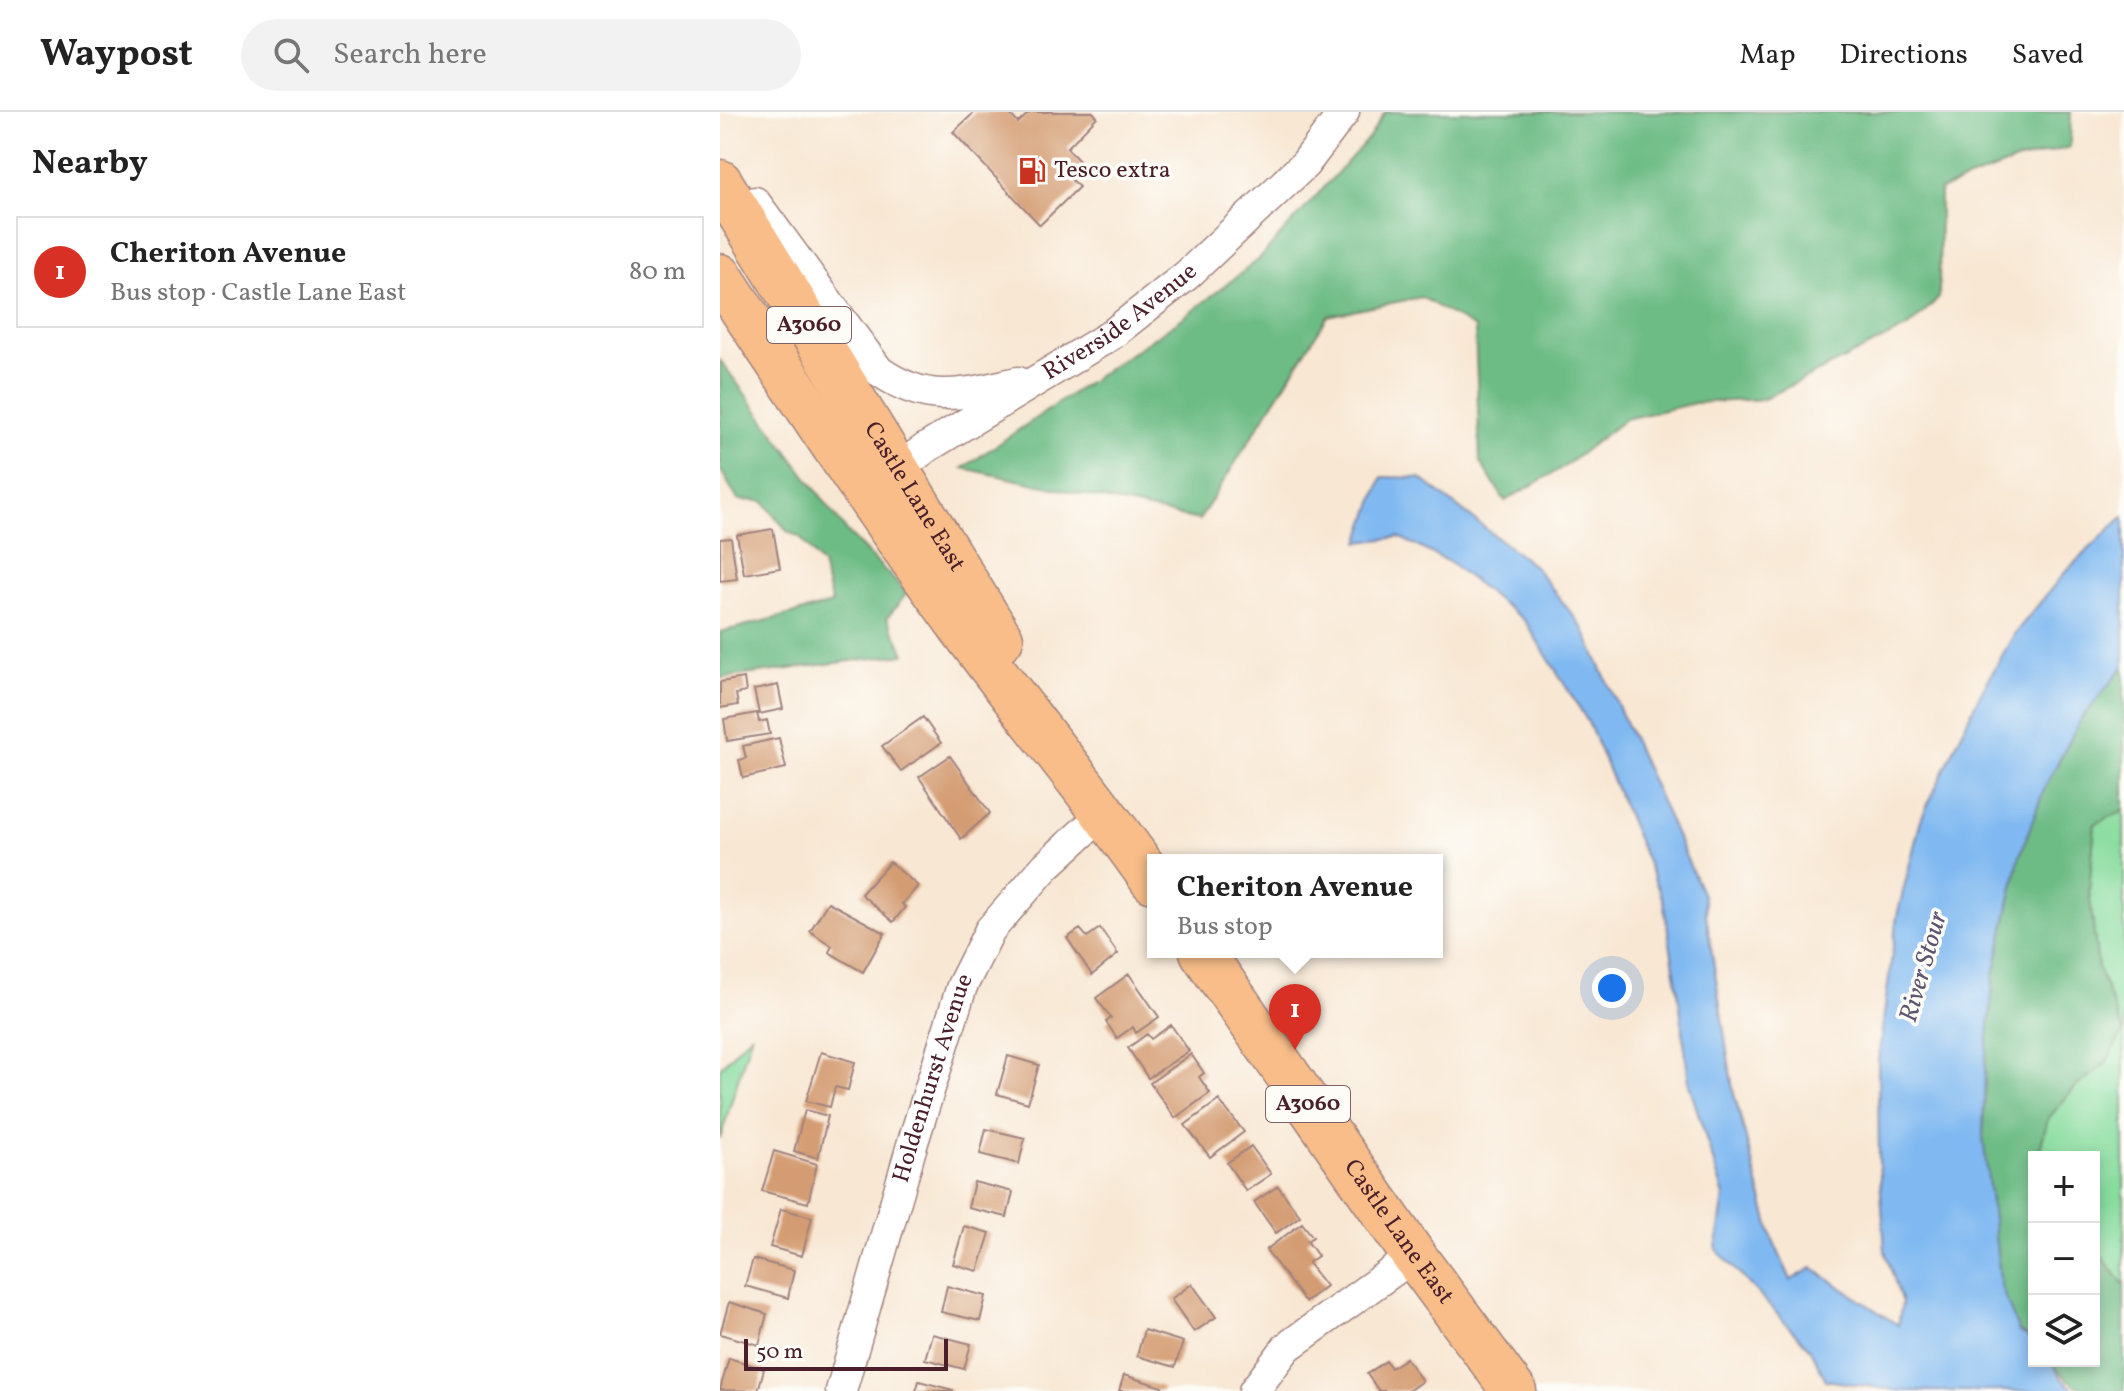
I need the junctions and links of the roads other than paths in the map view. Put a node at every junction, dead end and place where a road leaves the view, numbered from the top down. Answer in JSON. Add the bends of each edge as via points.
{"nodes":[{"id":1,"x":1344,"y":112,"type":"edge"},
{"id":2,"x":720,"y":167,"type":"edge"},
{"id":3,"x":720,"y":182,"type":"edge"},
{"id":4,"x":720,"y":276,"type":"edge"},
{"id":5,"x":1040,"y":377,"type":"junction"},
{"id":6,"x":881,"y":481,"type":"junction"},
{"id":7,"x":1105,"y":812,"type":"junction"},
{"id":8,"x":1147,"y":872,"type":"edge"},
{"id":9,"x":1206,"y":958,"type":"edge"},
{"id":10,"x":1414,"y":1256,"type":"junction"},
{"id":11,"x":841,"y":1391,"type":"edge"},
{"id":12,"x":1254,"y":1391,"type":"edge"},
{"id":13,"x":1514,"y":1391,"type":"edge"}],
"edges":[{"from":1,"to":5,"type":"street","name":"Riverside Avenue","via":[[1305,164],[1187,275],[1111,335]]},
{"from":2,"to":5,"type":"street","name":"Castle Lane East","via":[[738,180],[879,371],[901,386],[958,395]]},
{"from":3,"to":6,"type":"main road","name":"Castle Lane East","number":"A3060"},
{"from":4,"to":6,"type":"main road","name":"Castle Lane East","number":"A3060"},
{"from":5,"to":6,"type":"street","name":"Riverside Avenue"},
{"from":6,"to":7,"type":"main road","name":"Castle Lane East","number":"A3060","via":[[966,633]]},
{"from":7,"to":8,"type":"main road","name":"Castle Lane East","number":"A3060"},
{"from":7,"to":11,"type":"street","name":"Holdenhurst Avenue","via":[[1046,866],[990,930],[962,986]]},
{"from":9,"to":10,"type":"main road","name":"Castle Lane East","number":"A3060"},
{"from":10,"to":12,"type":"street","via":[[1287,1347]]},
{"from":10,"to":13,"type":"main road","name":"Castle Lane East","number":"A3060"}]}
